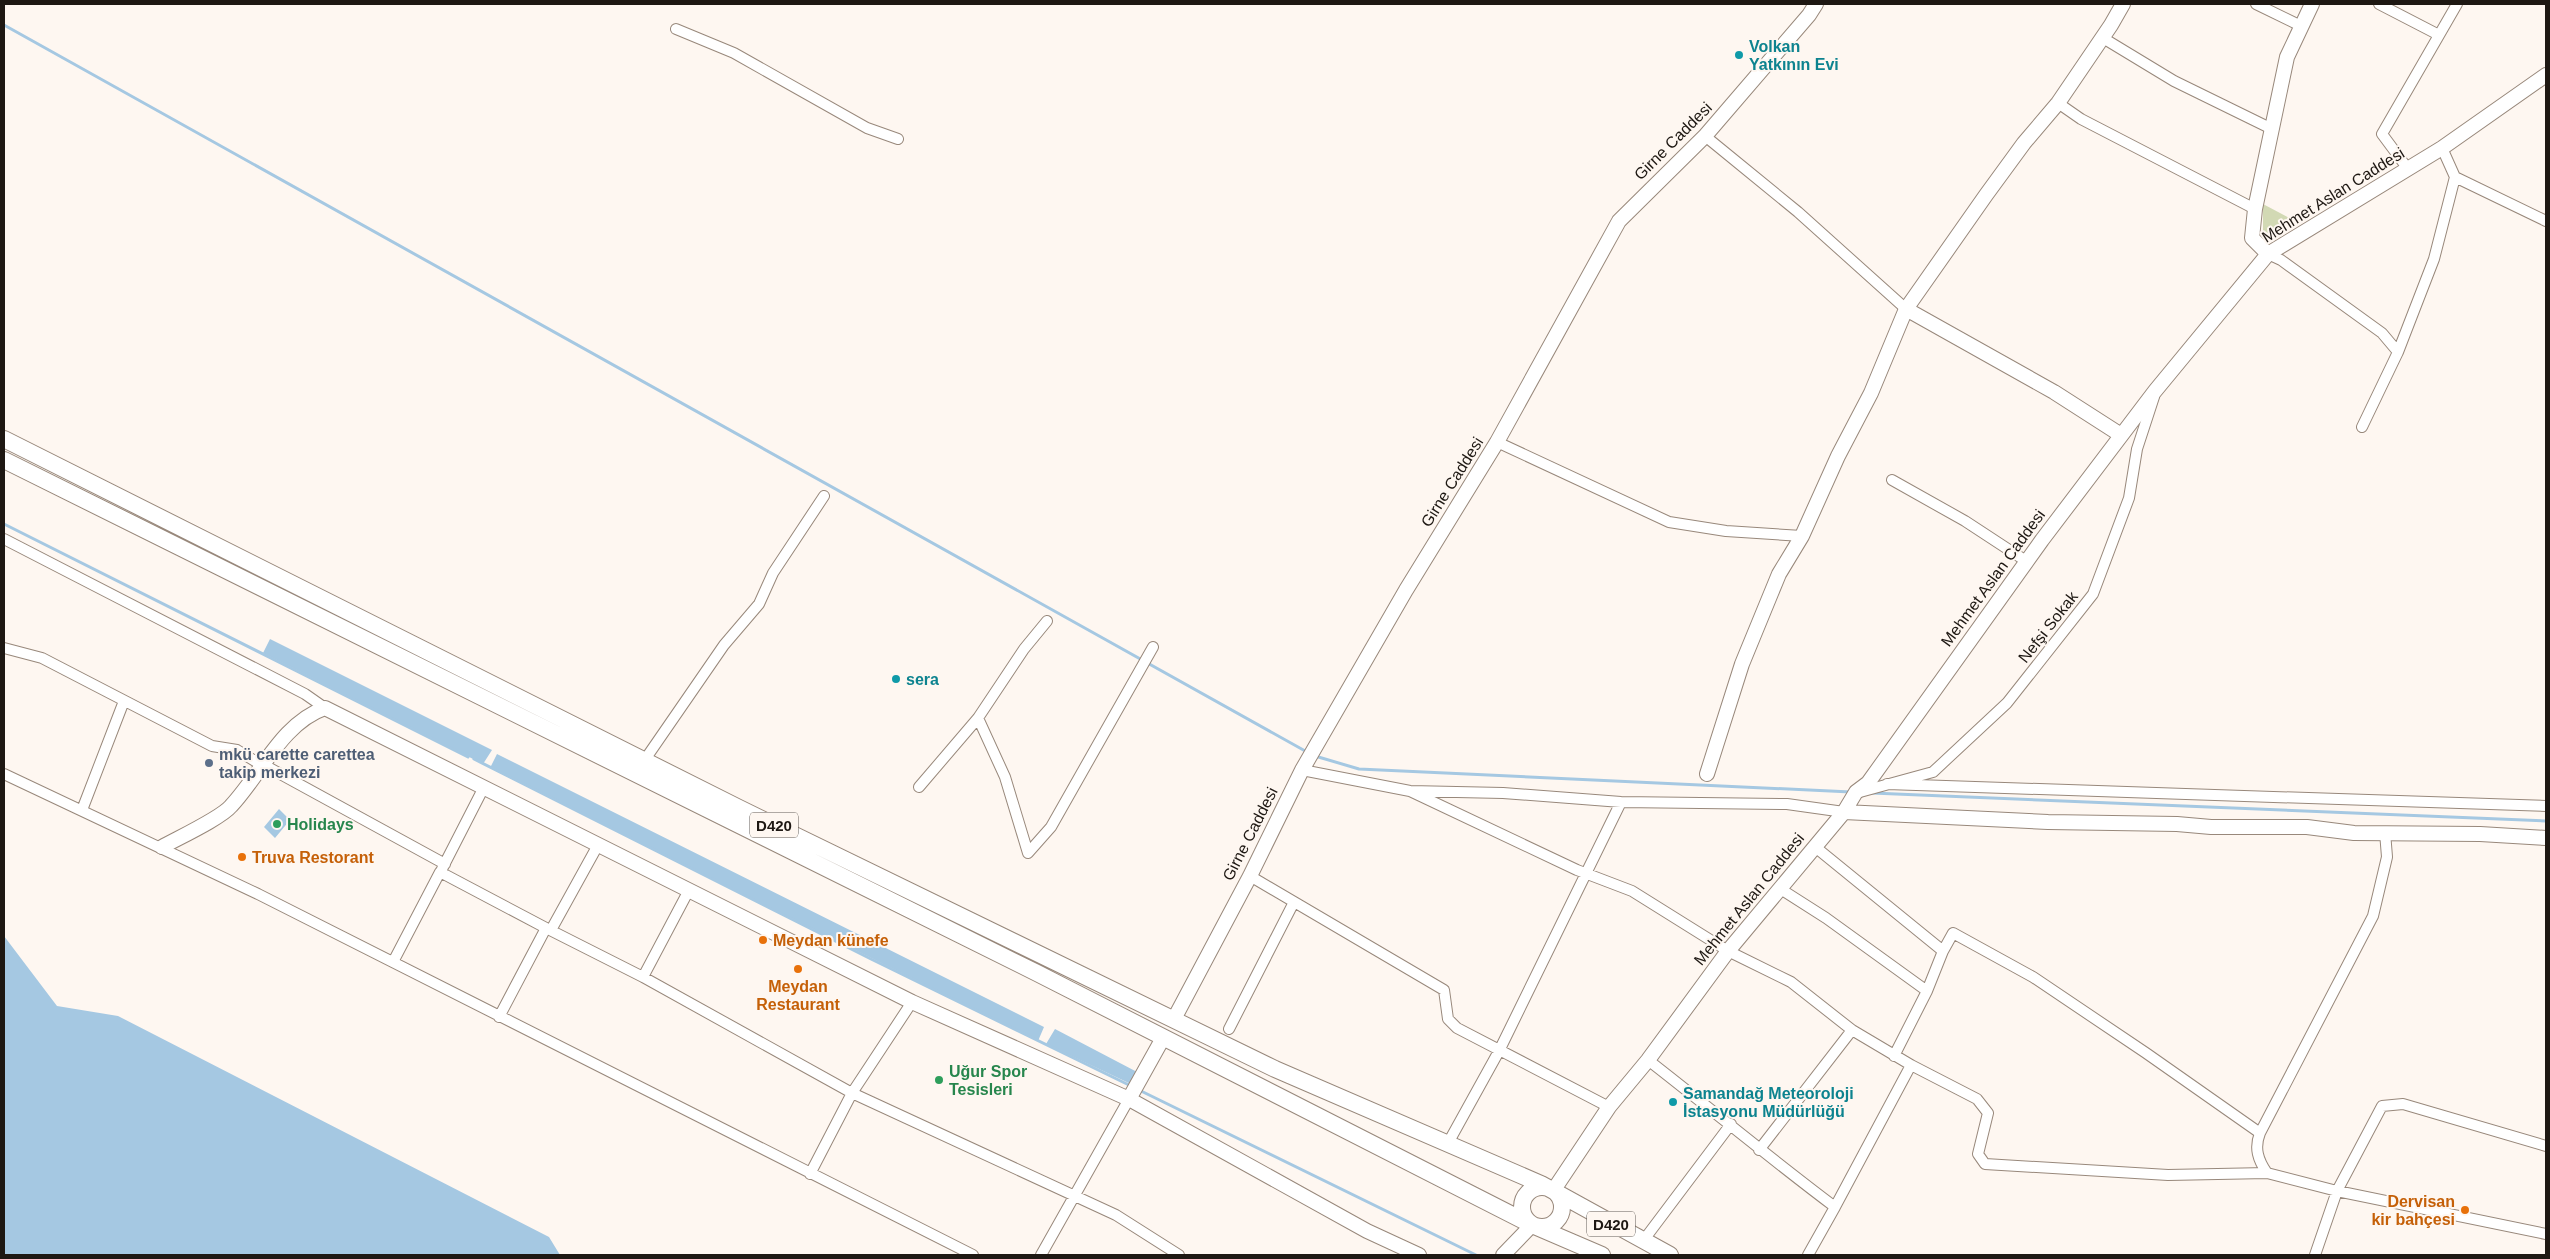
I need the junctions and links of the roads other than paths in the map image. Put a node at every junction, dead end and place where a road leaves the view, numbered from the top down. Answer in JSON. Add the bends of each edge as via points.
{"nodes":[{"id":1,"x":1816,"y":4,"type":"edge"},
{"id":2,"x":2123,"y":4,"type":"edge"},
{"id":3,"x":2256,"y":4,"type":"edge"},
{"id":4,"x":2312,"y":4,"type":"edge"},
{"id":5,"x":2379,"y":4,"type":"edge"},
{"id":6,"x":2457,"y":4,"type":"edge"},
{"id":7,"x":2300,"y":26,"type":"junction"},
{"id":8,"x":676,"y":29,"type":"dead end"},
{"id":9,"x":2439,"y":35,"type":"junction"},
{"id":10,"x":2103,"y":38,"type":"junction"},
{"id":11,"x":2546,"y":75,"type":"edge"},
{"id":12,"x":2058,"y":103,"type":"junction"},
{"id":13,"x":2272,"y":129,"type":"junction"},
{"id":14,"x":1705,"y":136,"type":"junction"},
{"id":15,"x":898,"y":139,"type":"dead end"},
{"id":16,"x":2442,"y":148,"type":"junction"},
{"id":17,"x":2408,"y":169,"type":"junction"},
{"id":18,"x":2455,"y":177,"type":"junction"},
{"id":19,"x":2256,"y":209,"type":"junction"},
{"id":20,"x":2546,"y":221,"type":"edge"},
{"id":21,"x":2268,"y":254,"type":"junction"},
{"id":22,"x":1906,"y":309,"type":"junction"},
{"id":23,"x":2398,"y":352,"type":"junction"},
{"id":24,"x":2155,"y":391,"type":"junction"},
{"id":25,"x":2362,"y":427,"type":"dead end"},
{"id":26,"x":2121,"y":435,"type":"junction"},
{"id":27,"x":4,"y":438,"type":"edge"},
{"id":28,"x":1497,"y":442,"type":"junction"},
{"id":29,"x":4,"y":460,"type":"edge"},
{"id":30,"x":1892,"y":480,"type":"dead end"},
{"id":31,"x":824,"y":496,"type":"dead end"},
{"id":32,"x":1802,"y":536,"type":"junction"},
{"id":33,"x":4,"y":539,"type":"edge"},
{"id":34,"x":2026,"y":562,"type":"junction"},
{"id":35,"x":1047,"y":621,"type":"dead end"},
{"id":36,"x":1153,"y":647,"type":"dead end"},
{"id":37,"x":4,"y":648,"type":"edge"},
{"id":38,"x":124,"y":701,"type":"junction"},
{"id":39,"x":325,"y":708,"type":"junction"},
{"id":40,"x":978,"y":718,"type":"junction"},
{"id":41,"x":644,"y":761,"type":"junction"},
{"id":42,"x":264,"y":766,"type":"junction"},
{"id":43,"x":1302,"y":770,"type":"junction"},
{"id":44,"x":4,"y":774,"type":"edge"},
{"id":45,"x":1707,"y":774,"type":"dead end"},
{"id":46,"x":1887,"y":784,"type":"junction"},
{"id":47,"x":484,"y":787,"type":"junction"},
{"id":48,"x":919,"y":787,"type":"dead end"},
{"id":49,"x":1410,"y":791,"type":"junction"},
{"id":50,"x":1856,"y":792,"type":"junction"},
{"id":51,"x":1621,"y":802,"type":"junction"},
{"id":52,"x":2546,"y":806,"type":"edge"},
{"id":53,"x":82,"y":810,"type":"junction"},
{"id":54,"x":1844,"y":812,"type":"junction"},
{"id":55,"x":2385,"y":832,"type":"junction"},
{"id":56,"x":2546,"y":838,"type":"edge"},
{"id":57,"x":598,"y":845,"type":"junction"},
{"id":58,"x":1814,"y":846,"type":"junction"},
{"id":59,"x":162,"y":847,"type":"junction"},
{"id":60,"x":442,"y":868,"type":"junction"},
{"id":61,"x":1587,"y":874,"type":"junction"},
{"id":62,"x":1250,"y":876,"type":"junction"},
{"id":63,"x":1779,"y":888,"type":"junction"},
{"id":64,"x":689,"y":890,"type":"junction"},
{"id":65,"x":1294,"y":902,"type":"junction"},
{"id":66,"x":548,"y":929,"type":"junction"},
{"id":67,"x":1728,"y":951,"type":"junction"},
{"id":68,"x":1943,"y":951,"type":"junction"},
{"id":69,"x":393,"y":962,"type":"junction"},
{"id":70,"x":643,"y":977,"type":"junction"},
{"id":71,"x":1927,"y":991,"type":"junction"},
{"id":72,"x":912,"y":1002,"type":"junction"},
{"id":73,"x":499,"y":1017,"type":"junction"},
{"id":74,"x":1174,"y":1019,"type":"junction"},
{"id":75,"x":1229,"y":1029,"type":"dead end"},
{"id":76,"x":1852,"y":1030,"type":"junction"},
{"id":77,"x":1163,"y":1038,"type":"junction"},
{"id":78,"x":1499,"y":1051,"type":"junction"},
{"id":79,"x":1894,"y":1056,"type":"junction"},
{"id":80,"x":1648,"y":1060,"type":"junction"},
{"id":81,"x":1911,"y":1066,"type":"junction"},
{"id":82,"x":852,"y":1093,"type":"junction"},
{"id":83,"x":1129,"y":1098,"type":"junction"},
{"id":84,"x":1609,"y":1107,"type":"junction"},
{"id":85,"x":1731,"y":1124,"type":"junction"},
{"id":86,"x":2260,"y":1133,"type":"junction"},
{"id":87,"x":1447,"y":1145,"type":"junction"},
{"id":88,"x":2546,"y":1146,"type":"edge"},
{"id":89,"x":1759,"y":1150,"type":"junction"},
{"id":90,"x":2268,"y":1173,"type":"junction"},
{"id":91,"x":810,"y":1174,"type":"junction"},
{"id":92,"x":1553,"y":1191,"type":"junction"},
{"id":93,"x":2338,"y":1191,"type":"junction"},
{"id":94,"x":1074,"y":1197,"type":"junction"},
{"id":95,"x":1835,"y":1207,"type":"junction"},
{"id":96,"x":1532,"y":1224,"type":"junction"},
{"id":97,"x":2546,"y":1234,"type":"edge"},
{"id":98,"x":1643,"y":1241,"type":"junction"},
{"id":99,"x":973,"y":1255,"type":"edge"},
{"id":100,"x":1041,"y":1255,"type":"edge"},
{"id":101,"x":1180,"y":1255,"type":"edge"},
{"id":102,"x":1419,"y":1255,"type":"edge"},
{"id":103,"x":1504,"y":1255,"type":"edge"},
{"id":104,"x":1602,"y":1255,"type":"edge"},
{"id":105,"x":1670,"y":1255,"type":"edge"},
{"id":106,"x":1808,"y":1255,"type":"edge"},
{"id":107,"x":2314,"y":1255,"type":"edge"}],
"edges":[{"from":1,"to":14,"type":"street","name":"Girne Caddesi"},
{"from":2,"to":10,"type":"street"},
{"from":3,"to":7,"type":"street"},
{"from":4,"to":7,"type":"street"},
{"from":5,"to":9,"type":"street"},
{"from":6,"to":9,"type":"street"},
{"from":7,"to":13,"type":"street","via":[[2287,57]]},
{"from":8,"to":15,"type":"street","via":[[734,53],[867,128]]},
{"from":9,"to":17,"type":"street","via":[[2382,134]]},
{"from":10,"to":12,"type":"street"},
{"from":10,"to":13,"type":"street","via":[[2174,81]]},
{"from":11,"to":16,"type":"street","name":"Mehmet Aslan Caddesi"},
{"from":12,"to":19,"type":"street","via":[[2081,119]]},
{"from":12,"to":22,"type":"street","via":[[2024,143]]},
{"from":13,"to":19,"type":"street"},
{"from":14,"to":22,"type":"street","via":[[1798,212]]},
{"from":14,"to":28,"type":"street","name":"Girne Caddesi","via":[[1618,221]]},
{"from":16,"to":17,"type":"street","name":"Mehmet Aslan Caddesi"},
{"from":16,"to":18,"type":"street"},
{"from":17,"to":21,"type":"street","name":"Mehmet Aslan Caddesi"},
{"from":18,"to":20,"type":"street"},
{"from":18,"to":23,"type":"street","via":[[2434,259]]},
{"from":19,"to":21,"type":"street","via":[[2252,238]]},
{"from":21,"to":23,"type":"street","via":[[2281,260],[2382,334]]},
{"from":21,"to":24,"type":"street","name":"Mehmet Aslan Caddesi"},
{"from":22,"to":26,"type":"street","via":[[2054,392]]},
{"from":22,"to":32,"type":"street","via":[[1871,393]]},
{"from":23,"to":25,"type":"street"},
{"from":24,"to":26,"type":"street","name":"Mehmet Aslan Caddesi"},
{"from":24,"to":46,"type":"street","name":"Nefşi Sokak","via":[[2137,449],[2129,498],[2092,594],[2007,704],[1933,772]]},
{"from":26,"to":34,"type":"street","name":"Mehmet Aslan Caddesi"},
{"from":27,"to":41,"type":"main road","number":"D420"},
{"from":28,"to":32,"type":"street","via":[[1669,522],[1726,531]]},
{"from":28,"to":43,"type":"street","name":"Girne Caddesi","via":[[1406,590]]},
{"from":29,"to":77,"type":"main road","number":"D420","via":[[1037,972]]},
{"from":30,"to":34,"type":"street","via":[[1965,521]]},
{"from":31,"to":41,"type":"street","via":[[774,573],[758,604],[724,645]]},
{"from":32,"to":45,"type":"street","via":[[1779,574],[1742,664]]},
{"from":33,"to":39,"type":"street","via":[[305,694]]},
{"from":34,"to":50,"type":"street","name":"Mehmet Aslan Caddesi","via":[[1868,783]]},
{"from":35,"to":40,"type":"street","via":[[1024,649]]},
{"from":36,"to":40,"type":"street","via":[[1052,826],[1028,853],[1005,777]]},
{"from":37,"to":38,"type":"street","via":[[42,658]]},
{"from":38,"to":42,"type":"street","via":[[212,746],[237,750]]},
{"from":38,"to":53,"type":"street"},
{"from":39,"to":42,"type":"street","via":[[312,712],[296,725]]},
{"from":39,"to":47,"type":"street"},
{"from":40,"to":48,"type":"street"},
{"from":41,"to":74,"type":"main road","number":"D420"},
{"from":42,"to":59,"type":"street","via":[[230,808]]},
{"from":42,"to":60,"type":"street"},
{"from":43,"to":49,"type":"street"},
{"from":43,"to":62,"type":"street","name":"Girne Caddesi"},
{"from":44,"to":53,"type":"street"},
{"from":46,"to":50,"type":"street","name":"Nefşi Sokak"},
{"from":46,"to":52,"type":"street"},
{"from":47,"to":57,"type":"street"},
{"from":47,"to":60,"type":"street"},
{"from":49,"to":51,"type":"street","via":[[1503,793]]},
{"from":49,"to":61,"type":"street"},
{"from":50,"to":54,"type":"street","name":"Mehmet Aslan Caddesi"},
{"from":51,"to":54,"type":"street","via":[[1787,804]]},
{"from":51,"to":61,"type":"street"},
{"from":53,"to":59,"type":"street"},
{"from":54,"to":55,"type":"street"},
{"from":54,"to":58,"type":"street","name":"Mehmet Aslan Caddesi"},
{"from":55,"to":56,"type":"street"},
{"from":55,"to":86,"type":"street","via":[[2387,857],[2373,916]]},
{"from":57,"to":64,"type":"street"},
{"from":57,"to":66,"type":"street"},
{"from":58,"to":63,"type":"street","name":"Mehmet Aslan Caddesi"},
{"from":58,"to":68,"type":"street"},
{"from":59,"to":69,"type":"street"},
{"from":60,"to":66,"type":"street"},
{"from":60,"to":69,"type":"street"},
{"from":61,"to":67,"type":"street","via":[[1632,891]]},
{"from":61,"to":78,"type":"street"},
{"from":62,"to":65,"type":"street"},
{"from":62,"to":74,"type":"street","name":"Girne Caddesi"},
{"from":63,"to":67,"type":"street","name":"Mehmet Aslan Caddesi"},
{"from":63,"to":71,"type":"street"},
{"from":64,"to":70,"type":"street"},
{"from":64,"to":72,"type":"street"},
{"from":65,"to":75,"type":"street"},
{"from":65,"to":78,"type":"street","via":[[1444,990],[1449,1022]]},
{"from":66,"to":70,"type":"street"},
{"from":66,"to":73,"type":"street"},
{"from":67,"to":76,"type":"street","via":[[1791,982]]},
{"from":67,"to":80,"type":"street","name":"Mehmet Aslan Caddesi"},
{"from":68,"to":71,"type":"street"},
{"from":68,"to":86,"type":"street","via":[[1952,933],[2033,977]]},
{"from":69,"to":73,"type":"street"},
{"from":70,"to":82,"type":"street"},
{"from":71,"to":79,"type":"street"},
{"from":72,"to":82,"type":"street"},
{"from":72,"to":83,"type":"street"},
{"from":73,"to":91,"type":"street"},
{"from":74,"to":87,"type":"main road","number":"D420","via":[[1275,1069]]},
{"from":76,"to":79,"type":"street"},
{"from":76,"to":89,"type":"street"},
{"from":77,"to":83,"type":"street"},
{"from":77,"to":96,"type":"main road","number":"D420"},
{"from":78,"to":84,"type":"street"},
{"from":78,"to":87,"type":"street"},
{"from":79,"to":81,"type":"street"},
{"from":80,"to":84,"type":"street","name":"Mehmet Aslan Caddesi"},
{"from":80,"to":85,"type":"street"},
{"from":81,"to":90,"type":"street","via":[[1977,1099],[1988,1113],[1978,1154],[1985,1164],[2159,1175]]},
{"from":81,"to":95,"type":"street"},
{"from":82,"to":91,"type":"street"},
{"from":82,"to":94,"type":"street"},
{"from":83,"to":94,"type":"street"},
{"from":83,"to":102,"type":"street","via":[[1367,1231]]},
{"from":84,"to":92,"type":"street","name":"Mehmet Aslan Caddesi"},
{"from":85,"to":89,"type":"street"},
{"from":85,"to":98,"type":"street"},
{"from":86,"to":90,"type":"street","via":[[2255,1144],[2260,1162]]},
{"from":87,"to":92,"type":"main road","number":"D420"},
{"from":88,"to":93,"type":"street","via":[[2402,1104],[2382,1106]]},
{"from":89,"to":95,"type":"street"},
{"from":90,"to":93,"type":"street"},
{"from":91,"to":99,"type":"street"},
{"from":92,"to":96,"type":"main road","via":[[1561,1200],[1559,1218],[1544,1227]]},
{"from":92,"to":96,"type":"main road","via":[[1535,1189],[1525,1197],[1524,1215]]},
{"from":92,"to":98,"type":"main road","number":"D420"},
{"from":93,"to":97,"type":"street"},
{"from":93,"to":107,"type":"street"},
{"from":94,"to":100,"type":"street"},
{"from":94,"to":101,"type":"street","via":[[1116,1215]]},
{"from":95,"to":106,"type":"street"},
{"from":96,"to":103,"type":"street"},
{"from":96,"to":104,"type":"main road","number":"D420"},
{"from":98,"to":105,"type":"main road","number":"D420"}]}
